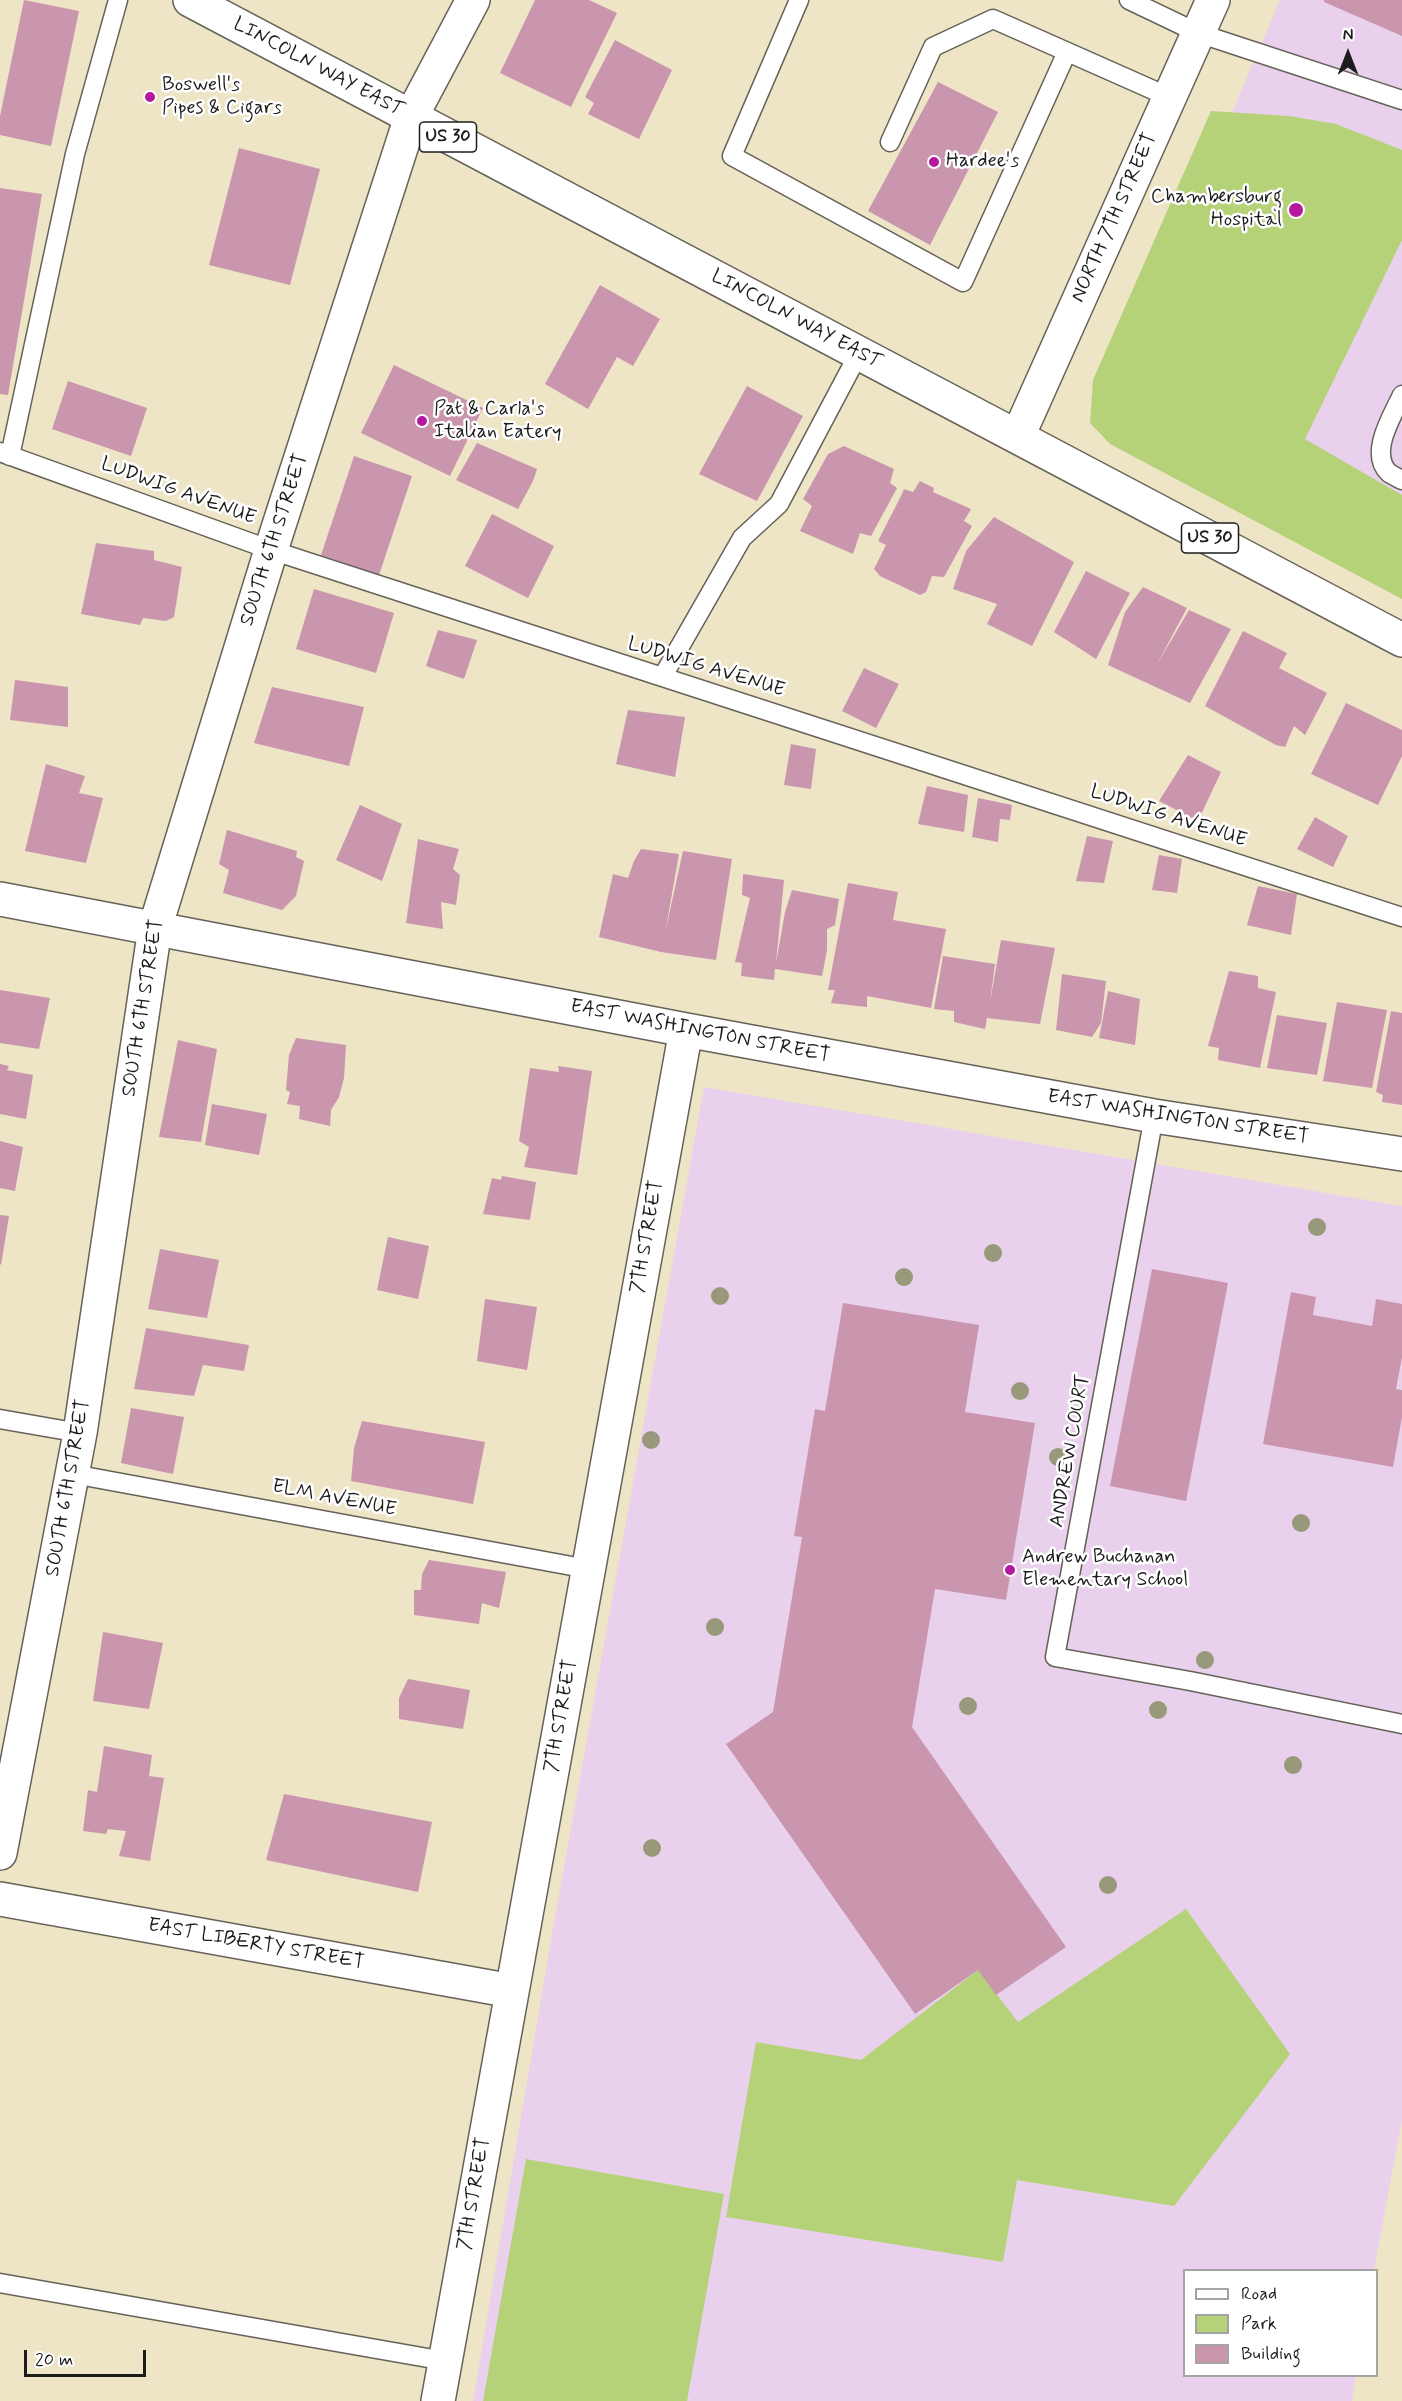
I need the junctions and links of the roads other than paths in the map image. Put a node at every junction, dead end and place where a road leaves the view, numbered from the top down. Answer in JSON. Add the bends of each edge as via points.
{"nodes":[{"id":1,"x":117,"y":0,"type":"edge"},
{"id":2,"x":190,"y":0,"type":"edge"},
{"id":3,"x":473,"y":0,"type":"edge"},
{"id":4,"x":798,"y":0,"type":"edge"},
{"id":5,"x":1129,"y":0,"type":"edge"},
{"id":6,"x":1213,"y":0,"type":"edge"},
{"id":7,"x":1198,"y":33,"type":"junction"},
{"id":8,"x":1067,"y":52,"type":"junction"},
{"id":9,"x":1168,"y":97,"type":"junction"},
{"id":10,"x":1402,"y":100,"type":"edge"},
{"id":11,"x":411,"y":117,"type":"junction"},
{"id":12,"x":890,"y":142,"type":"dead end"},
{"id":13,"x":859,"y":352,"type":"junction"},
{"id":14,"x":1402,"y":395,"type":"edge"},
{"id":15,"x":1018,"y":436,"type":"junction"},
{"id":16,"x":5,"y":454,"type":"edge"},
{"id":17,"x":1402,"y":480,"type":"edge"},
{"id":18,"x":271,"y":550,"type":"junction"},
{"id":19,"x":1402,"y":640,"type":"edge"},
{"id":20,"x":663,"y":676,"type":"junction"},
{"id":21,"x":0,"y":899,"type":"edge"},
{"id":22,"x":1402,"y":917,"type":"edge"},
{"id":23,"x":154,"y":928,"type":"junction"},
{"id":24,"x":686,"y":1030,"type":"junction"},
{"id":25,"x":1154,"y":1116,"type":"junction"},
{"id":26,"x":1402,"y":1154,"type":"edge"},
{"id":27,"x":0,"y":1419,"type":"edge"},
{"id":28,"x":80,"y":1433,"type":"junction"},
{"id":29,"x":73,"y":1474,"type":"junction"},
{"id":30,"x":588,"y":1569,"type":"junction"},
{"id":31,"x":1402,"y":1724,"type":"edge"},
{"id":32,"x":0,"y":1854,"type":"edge"},
{"id":33,"x":0,"y":1899,"type":"edge"},
{"id":34,"x":512,"y":1991,"type":"junction"},
{"id":35,"x":0,"y":2283,"type":"edge"},
{"id":36,"x":445,"y":2361,"type":"junction"},
{"id":37,"x":438,"y":2401,"type":"edge"}],
"edges":[{"from":1,"to":16,"type":"lane","via":[[75,154]]},
{"from":2,"to":11,"type":"main road","name":"LINCOLN WAY EAST","number":"US 30"},
{"from":3,"to":11,"type":"main road","name":"SOUTH 6TH STREET"},
{"from":4,"to":8,"type":"lane","via":[[732,156],[963,282]]},
{"from":5,"to":7,"type":"lane"},
{"from":6,"to":7,"type":"main road","name":"NORTH 7TH STREET"},
{"from":7,"to":9,"type":"main road","name":"NORTH 7TH STREET"},
{"from":7,"to":10,"type":"lane"},
{"from":8,"to":9,"type":"lane"},
{"from":8,"to":12,"type":"lane","via":[[993,19],[933,46]]},
{"from":9,"to":15,"type":"main road","name":"NORTH 7TH STREET"},
{"from":11,"to":13,"type":"main road","name":"LINCOLN WAY EAST","number":"US 30"},
{"from":11,"to":18,"type":"main road","name":"SOUTH 6TH STREET"},
{"from":13,"to":15,"type":"main road","name":"LINCOLN WAY EAST","number":"US 30"},
{"from":13,"to":20,"type":"lane","via":[[779,504],[742,538]]},
{"from":14,"to":17,"type":"lane","via":[[1384,433],[1381,454],[1388,472]]},
{"from":15,"to":19,"type":"main road","name":"LINCOLN WAY EAST","number":"US 30"},
{"from":16,"to":18,"type":"lane","name":"LUDWIG AVENUE"},
{"from":18,"to":20,"type":"lane","name":"LUDWIG AVENUE"},
{"from":18,"to":23,"type":"main road","name":"SOUTH 6TH STREET"},
{"from":20,"to":22,"type":"lane","name":"LUDWIG AVENUE"},
{"from":21,"to":23,"type":"main road","name":"EAST WASHINGTON STREET"},
{"from":23,"to":24,"type":"main road","name":"EAST WASHINGTON STREET"},
{"from":23,"to":28,"type":"main road","name":"SOUTH 6TH STREET"},
{"from":24,"to":25,"type":"main road","name":"EAST WASHINGTON STREET"},
{"from":24,"to":30,"type":"main road","name":"7TH STREET"},
{"from":25,"to":26,"type":"main road","name":"EAST WASHINGTON STREET"},
{"from":25,"to":31,"type":"lane","name":"ANDREW COURT","via":[[1055,1658]]},
{"from":27,"to":28,"type":"lane"},
{"from":28,"to":29,"type":"main road","name":"SOUTH 6TH STREET"},
{"from":29,"to":30,"type":"lane","name":"ELM AVENUE"},
{"from":29,"to":32,"type":"main road","name":"SOUTH 6TH STREET"},
{"from":30,"to":34,"type":"main road","name":"7TH STREET"},
{"from":33,"to":34,"type":"main road","name":"EAST LIBERTY STREET"},
{"from":34,"to":36,"type":"main road","name":"7TH STREET"},
{"from":35,"to":36,"type":"lane"},
{"from":36,"to":37,"type":"main road","name":"7TH STREET"}]}
